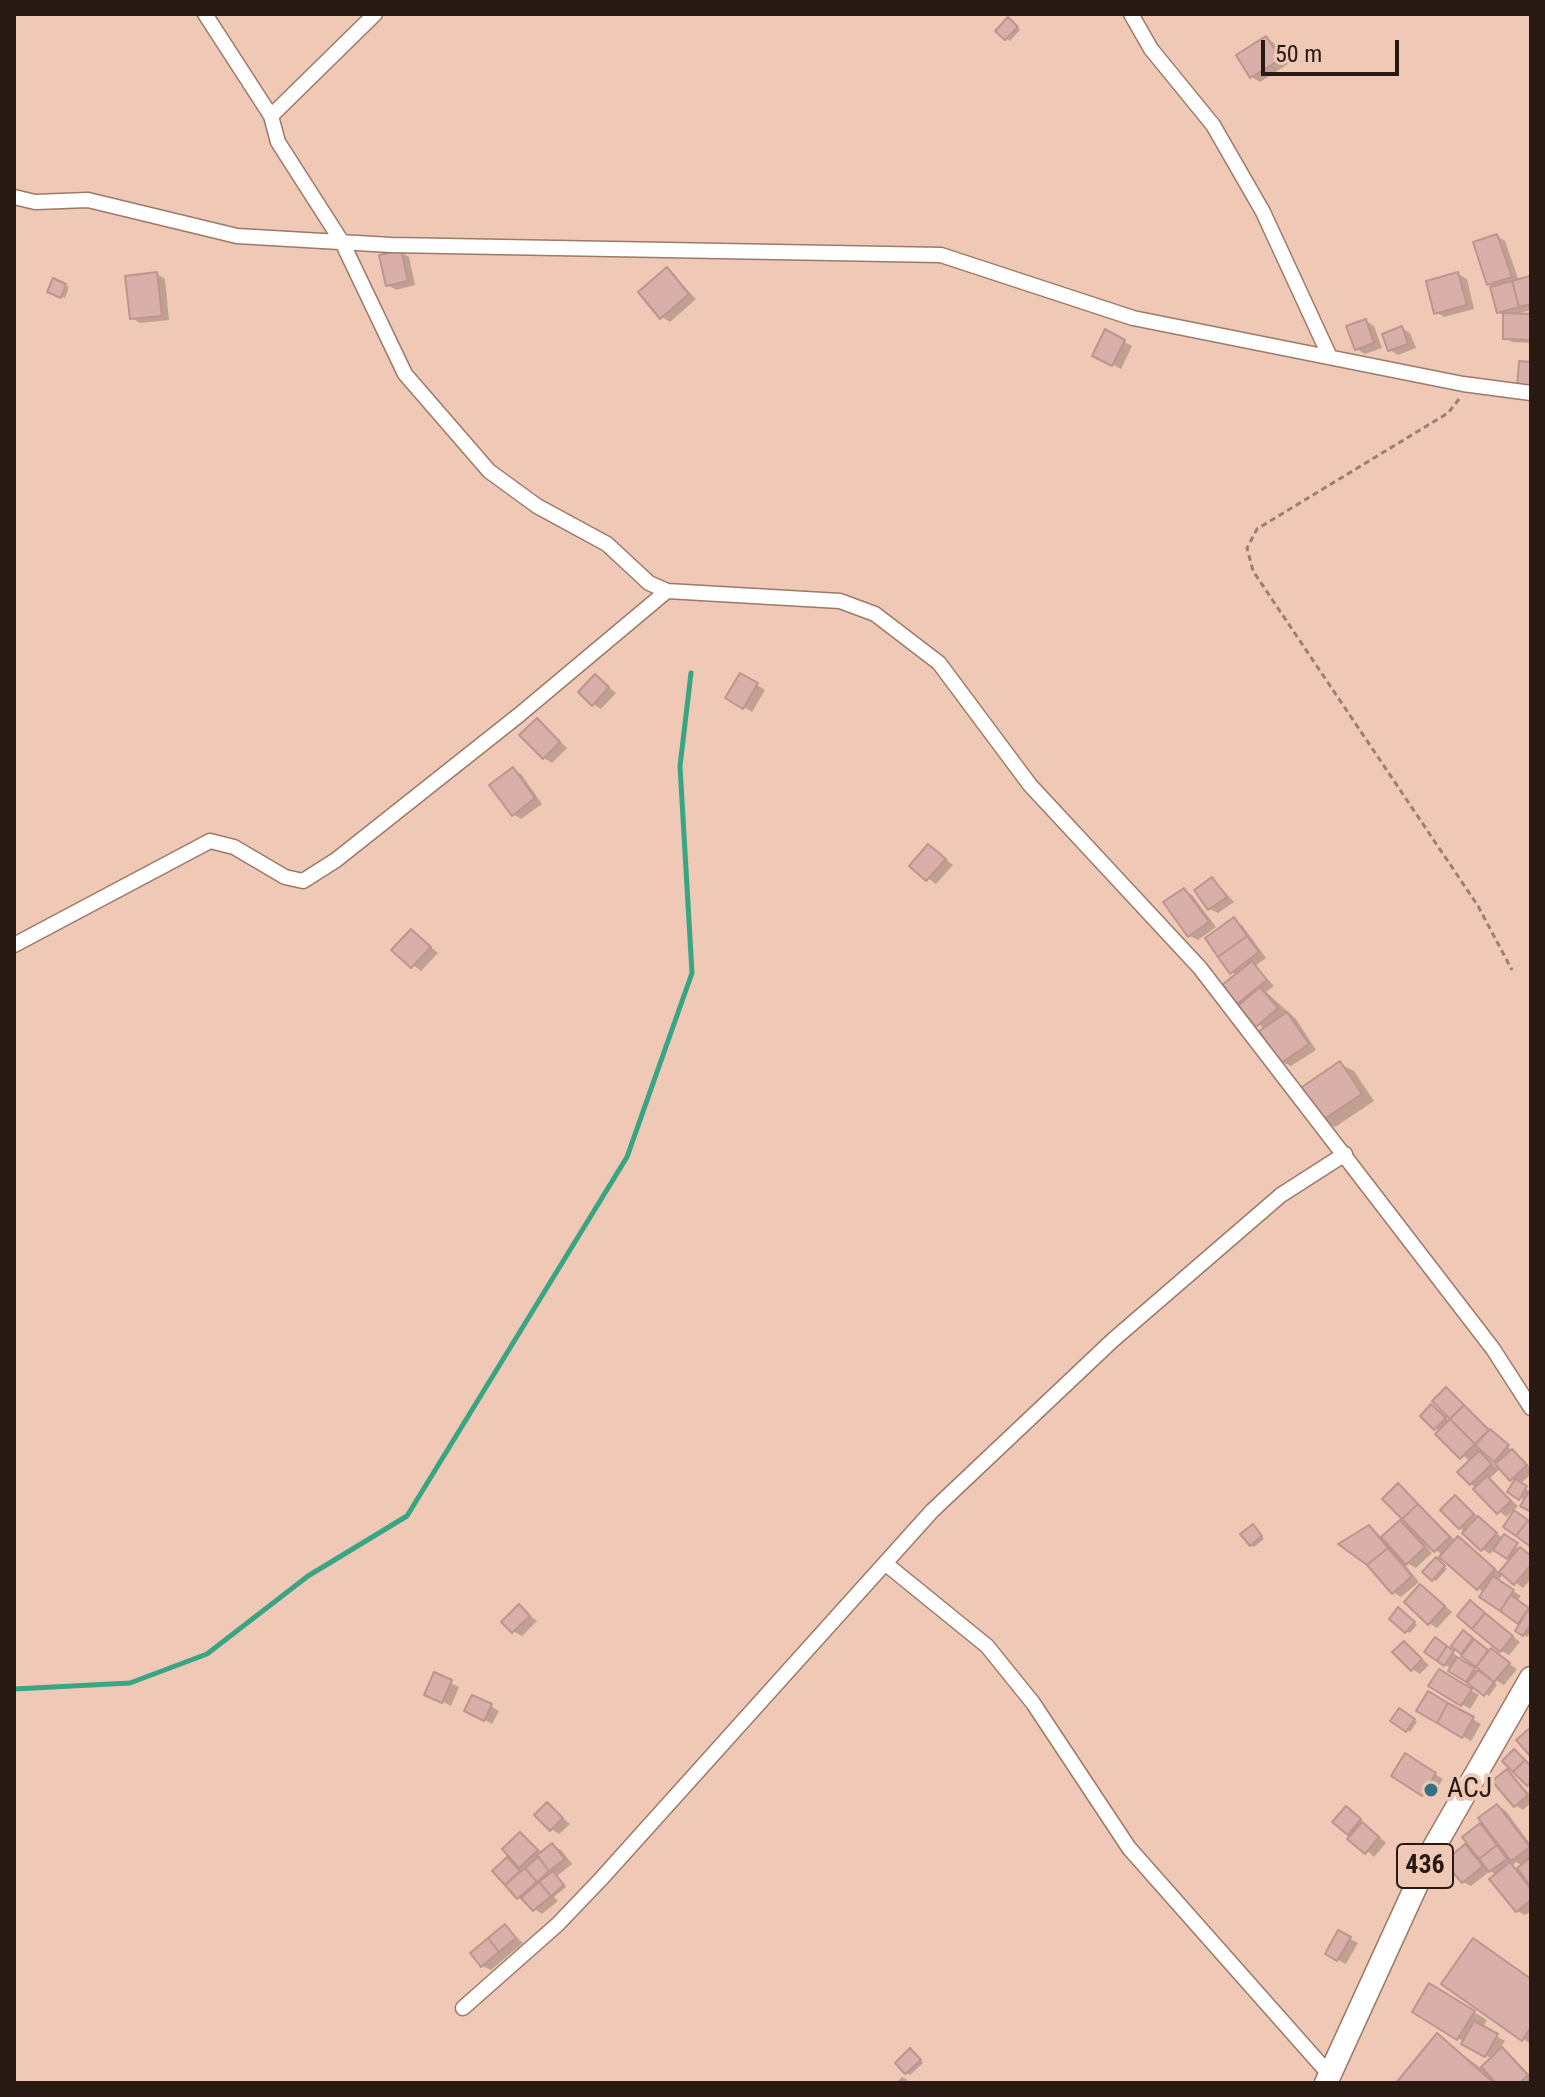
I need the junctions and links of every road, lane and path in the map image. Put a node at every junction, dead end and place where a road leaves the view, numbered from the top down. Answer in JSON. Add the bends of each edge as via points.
{"nodes":[{"id":1,"x":205,"y":14,"type":"edge"},
{"id":2,"x":375,"y":14,"type":"edge"},
{"id":3,"x":1131,"y":14,"type":"edge"},
{"id":4,"x":271,"y":116,"type":"junction"},
{"id":5,"x":14,"y":197,"type":"edge"},
{"id":6,"x":342,"y":242,"type":"junction"},
{"id":7,"x":1329,"y":355,"type":"junction"},
{"id":8,"x":1463,"y":384,"type":"junction"},
{"id":9,"x":1531,"y":393,"type":"edge"},
{"id":10,"x":667,"y":591,"type":"junction"},
{"id":11,"x":14,"y":945,"type":"edge"},
{"id":12,"x":1512,"y":970,"type":"dead end"},
{"id":13,"x":1345,"y":1154,"type":"junction"},
{"id":14,"x":1531,"y":1408,"type":"edge"},
{"id":15,"x":886,"y":1564,"type":"junction"},
{"id":16,"x":1531,"y":1678,"type":"edge"},
{"id":17,"x":463,"y":2008,"type":"dead end"},
{"id":18,"x":1328,"y":2078,"type":"edge"}],
"edges":[{"from":1,"to":4,"type":"street"},
{"from":2,"to":4,"type":"street"},
{"from":3,"to":7,"type":"street","via":[[1151,49],[1213,125],[1263,212]]},
{"from":4,"to":6,"type":"street","via":[[278,142]]},
{"from":5,"to":6,"type":"street","via":[[35,202],[88,200],[237,236]]},
{"from":6,"to":7,"type":"street","via":[[941,255],[1133,318]]},
{"from":6,"to":10,"type":"street","via":[[405,374],[489,471],[537,506],[607,544],[649,583]]},
{"from":7,"to":8,"type":"street"},
{"from":8,"to":9,"type":"street"},
{"from":8,"to":12,"type":"path","via":[[1448,413],[1257,529],[1247,548],[1253,571],[1478,906]]},
{"from":10,"to":11,"type":"street","via":[[519,715],[303,881],[210,841]]},
{"from":10,"to":13,"type":"street","via":[[840,601],[875,614],[939,663],[1030,785],[1200,968]]},
{"from":13,"to":14,"type":"street","via":[[1493,1349]]},
{"from":13,"to":15,"type":"street","via":[[1281,1195],[1113,1340],[932,1511]]},
{"from":15,"to":17,"type":"street","via":[[569,1913]]},
{"from":15,"to":18,"type":"street","via":[[987,1646],[1033,1703],[1129,1848]]},
{"from":16,"to":18,"type":"main road","number":"436","via":[[1433,1849]]}]}
